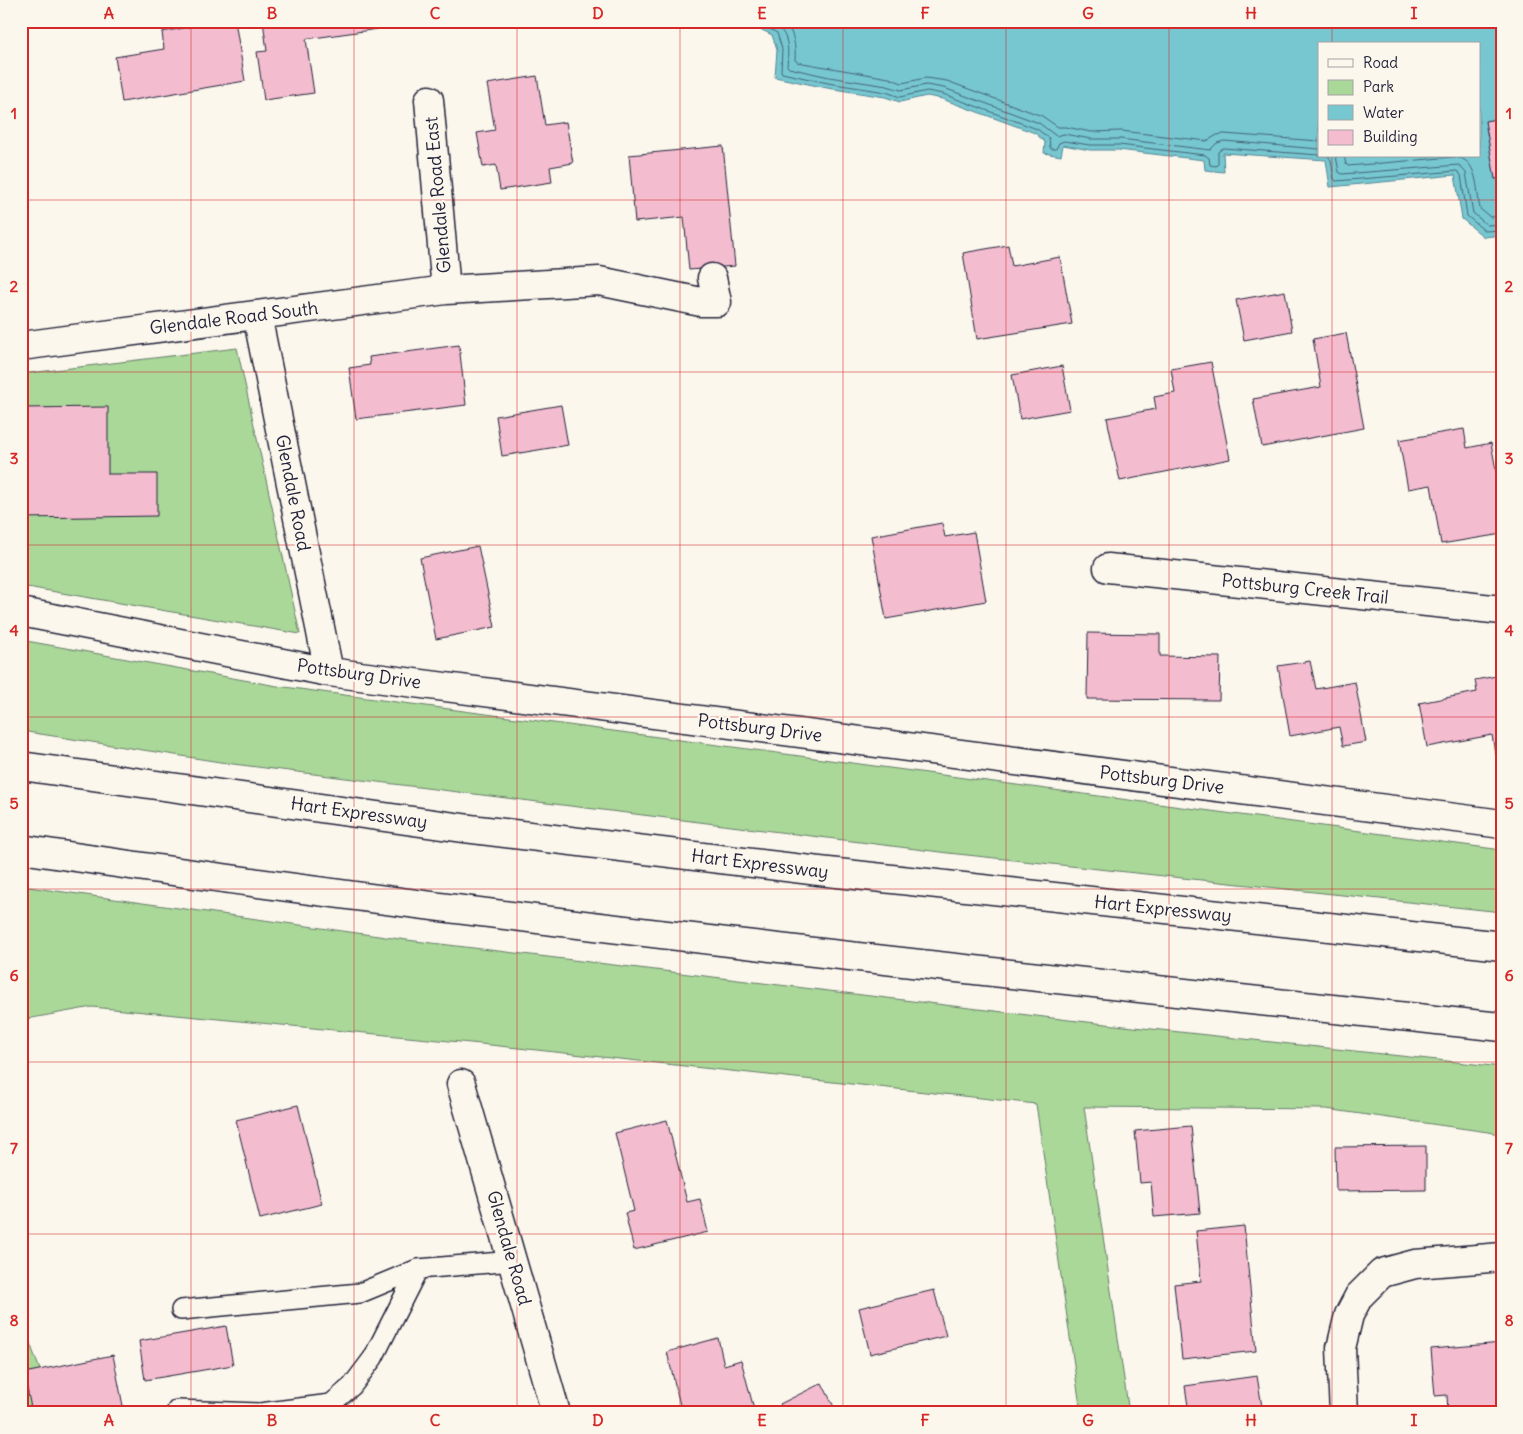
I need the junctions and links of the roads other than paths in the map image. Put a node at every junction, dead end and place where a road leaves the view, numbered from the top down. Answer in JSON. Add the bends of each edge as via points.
{"nodes":[{"id":1,"x":429,"y":100,"type":"dead end"},
{"id":2,"x":712,"y":278,"type":"dead end"},
{"id":3,"x":446,"y":290,"type":"junction"},
{"id":4,"x":257,"y":315,"type":"junction"},
{"id":5,"x":21,"y":346,"type":"edge"},
{"id":6,"x":1108,"y":568,"type":"dead end"},
{"id":7,"x":1502,"y":610,"type":"edge"},
{"id":8,"x":21,"y":612,"type":"edge"},
{"id":9,"x":329,"y":672,"type":"junction"},
{"id":10,"x":21,"y":766,"type":"edge"},
{"id":11,"x":1502,"y":824,"type":"edge"},
{"id":12,"x":21,"y":849,"type":"edge"},
{"id":13,"x":1502,"y":946,"type":"edge"},
{"id":14,"x":1502,"y":1027,"type":"edge"},
{"id":15,"x":461,"y":1084,"type":"dead end"},
{"id":16,"x":1502,"y":1258,"type":"edge"},
{"id":17,"x":512,"y":1261,"type":"junction"},
{"id":18,"x":418,"y":1268,"type":"junction"},
{"id":19,"x":181,"y":1310,"type":"dead end"},
{"id":20,"x":177,"y":1410,"type":"dead end"},
{"id":21,"x":259,"y":1413,"type":"edge"},
{"id":22,"x":556,"y":1413,"type":"edge"},
{"id":23,"x":1344,"y":1413,"type":"edge"}],
"edges":[{"from":1,"to":3,"type":"main road","name":"Glendale Road East"},
{"from":2,"to":3,"type":"main road","name":"Glendale Road South","via":[[717,302],[701,302],[599,281]]},
{"from":3,"to":4,"type":"main road","name":"Glendale Road South"},
{"from":4,"to":5,"type":"main road","name":"Glendale Road South"},
{"from":4,"to":9,"type":"main road","name":"Glendale Road"},
{"from":6,"to":7,"type":"main road","name":"Pottsburg Creek Trail"},
{"from":8,"to":9,"type":"main road","name":"Pottsburg Drive"},
{"from":9,"to":11,"type":"main road","name":"Pottsburg Drive"},
{"from":10,"to":13,"type":"main road","name":"Hart Expressway","via":[[463,828],[819,872]]},
{"from":12,"to":14,"type":"main road","via":[[447,908],[782,949]]},
{"from":15,"to":17,"type":"main road","name":"Glendale Road"},
{"from":16,"to":23,"type":"main road","via":[[1415,1264],[1382,1274],[1359,1296],[1349,1315],[1341,1348]]},
{"from":17,"to":18,"type":"lane"},
{"from":17,"to":22,"type":"main road","name":"Glendale Road"},
{"from":18,"to":19,"type":"lane","via":[[360,1293]]},
{"from":18,"to":21,"type":"lane","via":[[372,1358],[352,1386],[331,1404]]},
{"from":20,"to":21,"type":"lane"}]}
